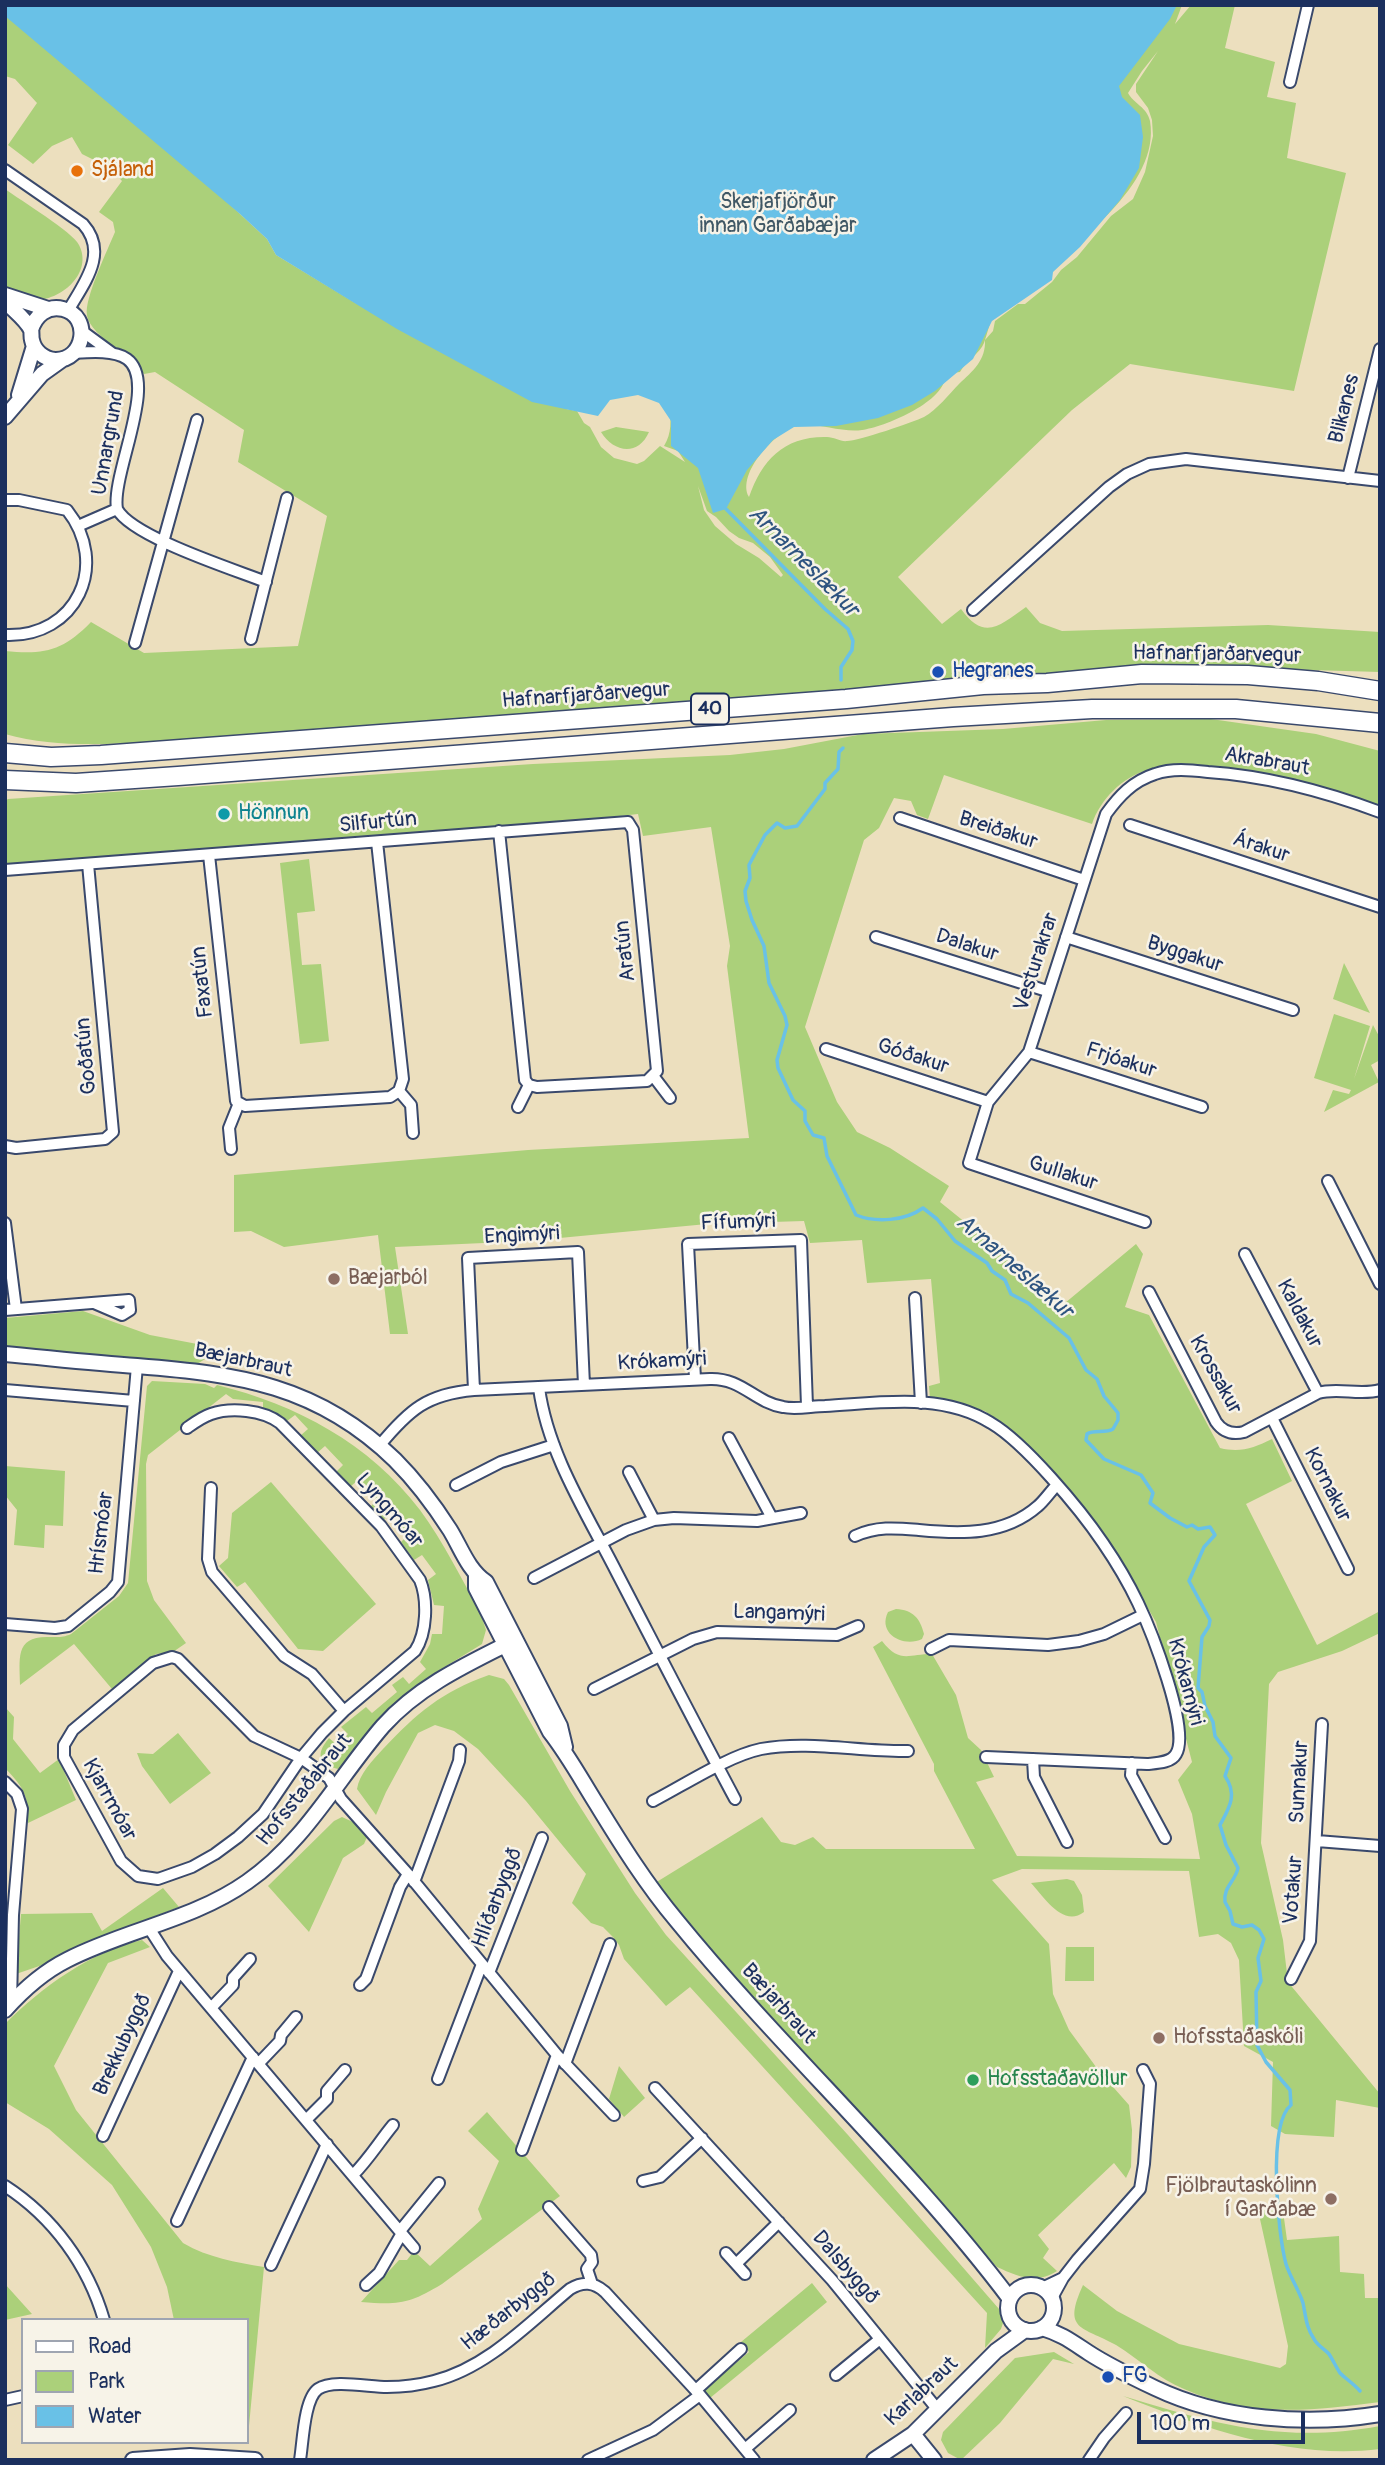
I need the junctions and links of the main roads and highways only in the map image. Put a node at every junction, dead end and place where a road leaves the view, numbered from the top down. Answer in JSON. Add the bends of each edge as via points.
{"nodes":[{"id":1,"x":1380,"y":678,"type":"edge"},
{"id":2,"x":1318,"y":681,"type":"junction"},
{"id":3,"x":1380,"y":691,"type":"edge"},
{"id":4,"x":1314,"y":716,"type":"junction"},
{"id":5,"x":1380,"y":723,"type":"edge"},
{"id":6,"x":1380,"y":734,"type":"edge"},
{"id":7,"x":5,"y":753,"type":"edge"},
{"id":8,"x":6,"y":781,"type":"edge"}],
"edges":[{"from":1,"to":2,"type":"main road"},
{"from":2,"to":3,"type":"main road","name":"Hafnarfjarðarvegur","number":"40"},
{"from":2,"to":7,"type":"main road","name":"Hafnarfjarðarvegur","number":"40","via":[[1142,674],[101,755]]},
{"from":4,"to":5,"type":"main road","number":"40"},
{"from":4,"to":6,"type":"main road"},
{"from":4,"to":8,"type":"main road","number":"40","via":[[1193,707],[1092,709],[76,783]]}]}
